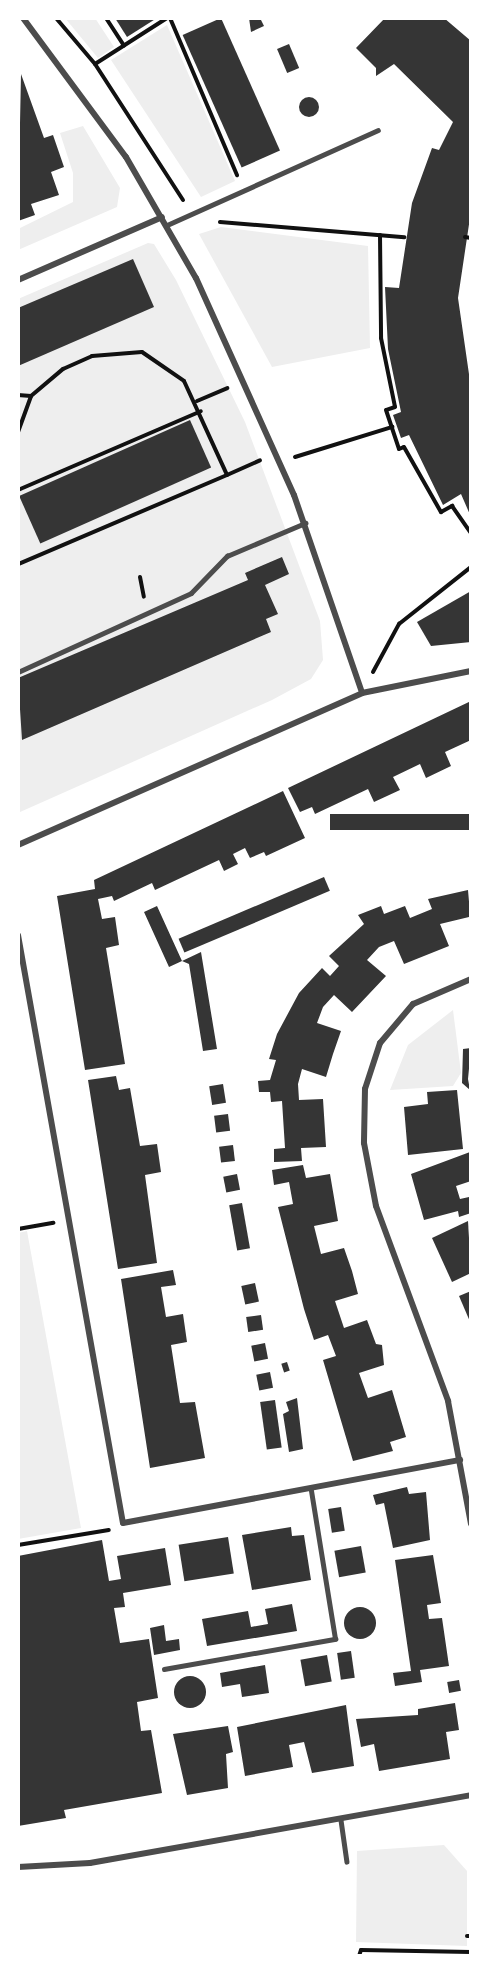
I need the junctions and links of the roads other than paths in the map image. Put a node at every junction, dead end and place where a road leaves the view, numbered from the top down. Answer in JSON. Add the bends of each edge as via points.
{"nodes":[{"id":1,"x":23,"y":18,"type":"edge"},
{"id":2,"x":378,"y":130,"type":"dead end"},
{"id":3,"x":162,"y":217,"type":"junction"},
{"id":4,"x":167,"y":225,"type":"junction"},
{"id":5,"x":18,"y":280,"type":"edge"},
{"id":6,"x":305,"y":523,"type":"junction"},
{"id":7,"x":471,"y":671,"type":"edge"},
{"id":8,"x":18,"y":672,"type":"edge"},
{"id":9,"x":362,"y":693,"type":"junction"},
{"id":10,"x":18,"y":845,"type":"edge"},
{"id":11,"x":18,"y":935,"type":"edge"},
{"id":12,"x":471,"y":979,"type":"edge"},
{"id":13,"x":460,"y":1460,"type":"junction"},
{"id":14,"x":311,"y":1491,"type":"junction"},
{"id":15,"x":471,"y":1524,"type":"edge"},
{"id":16,"x":164,"y":1668,"type":"dead end"},
{"id":17,"x":471,"y":1795,"type":"edge"},
{"id":18,"x":341,"y":1820,"type":"junction"},
{"id":19,"x":347,"y":1862,"type":"dead end"},
{"id":20,"x":18,"y":1868,"type":"edge"}],
"edges":[{"from":1,"to":3,"type":"street","via":[[126,156]]},
{"from":2,"to":4,"type":"lane"},
{"from":3,"to":4,"type":"street"},
{"from":3,"to":5,"type":"street"},
{"from":4,"to":6,"type":"street","via":[[245,380]]},
{"from":6,"to":8,"type":"lane","via":[[226,556],[191,593]]},
{"from":6,"to":9,"type":"street"},
{"from":7,"to":9,"type":"street"},
{"from":9,"to":10,"type":"street"},
{"from":11,"to":14,"type":"street","via":[[66,1221],[123,1522]]},
{"from":12,"to":13,"type":"street","via":[[413,1004],[380,1043],[365,1089],[364,1143],[376,1206],[448,1401]]},
{"from":13,"to":14,"type":"street"},
{"from":13,"to":15,"type":"street"},
{"from":14,"to":16,"type":"lane","via":[[335,1639]]},
{"from":17,"to":18,"type":"street"},
{"from":18,"to":19,"type":"lane"},
{"from":18,"to":20,"type":"street","via":[[90,1863]]}]}
